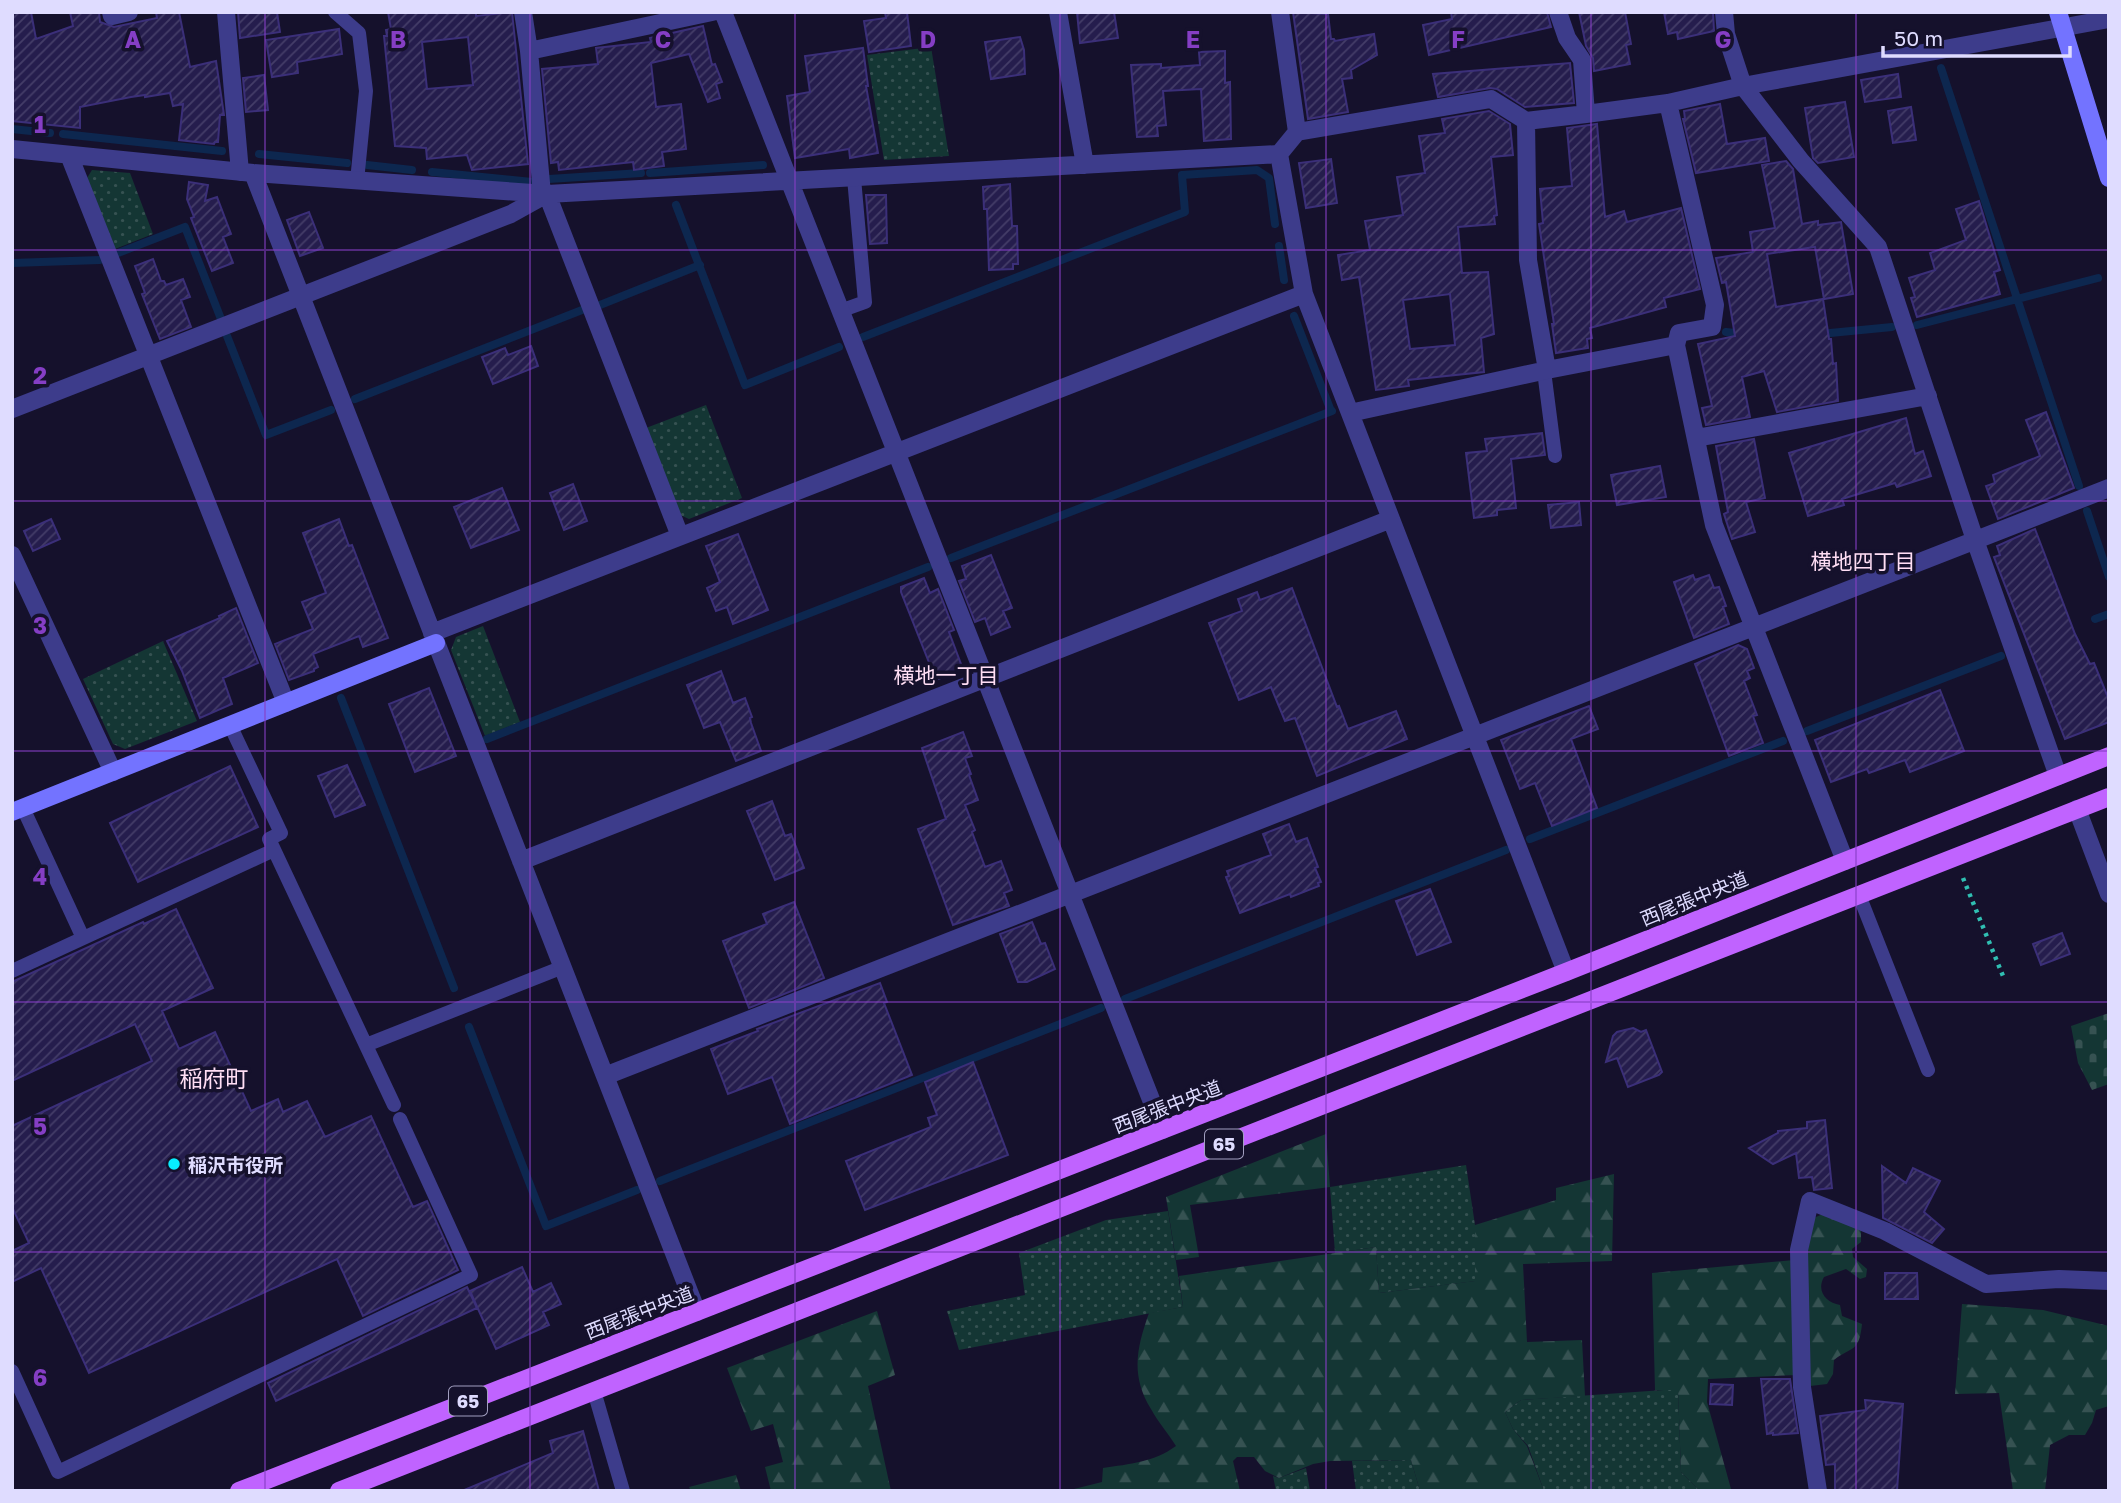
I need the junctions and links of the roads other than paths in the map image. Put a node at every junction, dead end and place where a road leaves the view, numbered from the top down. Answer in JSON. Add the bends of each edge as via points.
{"nodes":[{"id":1,"x":111,"y":12,"type":"edge"},
{"id":2,"x":130,"y":12,"type":"edge"},
{"id":3,"x":226,"y":12,"type":"edge"},
{"id":4,"x":335,"y":12,"type":"edge"},
{"id":5,"x":523,"y":12,"type":"edge"},
{"id":6,"x":712,"y":12,"type":"edge"},
{"id":7,"x":723,"y":12,"type":"edge"},
{"id":8,"x":1058,"y":12,"type":"edge"},
{"id":9,"x":1280,"y":12,"type":"edge"},
{"id":10,"x":1558,"y":12,"type":"edge"},
{"id":11,"x":1724,"y":12,"type":"edge"},
{"id":12,"x":2109,"y":19,"type":"edge"},
{"id":13,"x":2061,"y":20,"type":"edge"},
{"id":14,"x":529,"y":51,"type":"junction"},
{"id":15,"x":1743,"y":86,"type":"junction"},
{"id":16,"x":1668,"y":103,"type":"junction"},
{"id":17,"x":1586,"y":114,"type":"junction"},
{"id":18,"x":1526,"y":121,"type":"junction"},
{"id":19,"x":1297,"y":132,"type":"junction"},
{"id":20,"x":12,"y":149,"type":"edge"},
{"id":21,"x":1279,"y":154,"type":"junction"},
{"id":22,"x":69,"y":155,"type":"junction"},
{"id":23,"x":1085,"y":165,"type":"junction"},
{"id":24,"x":247,"y":173,"type":"junction"},
{"id":25,"x":854,"y":178,"type":"junction"},
{"id":26,"x":2109,"y":178,"type":"edge"},
{"id":27,"x":357,"y":181,"type":"junction"},
{"id":28,"x":790,"y":181,"type":"junction"},
{"id":29,"x":545,"y":194,"type":"junction"},
{"id":30,"x":1304,"y":294,"type":"junction"},
{"id":31,"x":301,"y":297,"type":"junction"},
{"id":32,"x":841,"y":311,"type":"junction"},
{"id":33,"x":1676,"y":345,"type":"junction"},
{"id":34,"x":149,"y":356,"type":"junction"},
{"id":35,"x":1546,"y":370,"type":"junction"},
{"id":36,"x":1928,"y":397,"type":"junction"},
{"id":37,"x":12,"y":409,"type":"edge"},
{"id":38,"x":1350,"y":413,"type":"junction"},
{"id":39,"x":1696,"y":438,"type":"junction"},
{"id":40,"x":896,"y":452,"type":"junction"},
{"id":41,"x":1555,"y":456,"type":"dead end"},
{"id":42,"x":2109,"y":488,"type":"edge"},
{"id":43,"x":1391,"y":519,"type":"junction"},
{"id":44,"x":680,"y":537,"type":"junction"},
{"id":45,"x":1975,"y":540,"type":"junction"},
{"id":46,"x":12,"y":555,"type":"edge"},
{"id":47,"x":1754,"y":627,"type":"junction"},
{"id":48,"x":434,"y":638,"type":"junction"},
{"id":49,"x":985,"y":679,"type":"junction"},
{"id":50,"x":286,"y":703,"type":"junction"},
{"id":51,"x":230,"y":725,"type":"junction"},
{"id":52,"x":1475,"y":736,"type":"junction"},
{"id":53,"x":2109,"y":756,"type":"edge"},
{"id":54,"x":113,"y":772,"type":"junction"},
{"id":55,"x":2059,"y":776,"type":"junction"},
{"id":56,"x":2109,"y":797,"type":"edge"},
{"id":57,"x":2077,"y":809,"type":"junction"},
{"id":58,"x":17,"y":810,"type":"edge"},
{"id":59,"x":274,"y":850,"type":"junction"},
{"id":60,"x":521,"y":861,"type":"junction"},
{"id":61,"x":1845,"y":861,"type":"junction"},
{"id":62,"x":1070,"y":894,"type":"junction"},
{"id":63,"x":2109,"y":894,"type":"edge"},
{"id":64,"x":1859,"y":895,"type":"junction"},
{"id":65,"x":83,"y":938,"type":"junction"},
{"id":66,"x":563,"y":968,"type":"junction"},
{"id":67,"x":12,"y":971,"type":"edge"},
{"id":68,"x":1566,"y":972,"type":"junction"},
{"id":69,"x":366,"y":1045,"type":"junction"},
{"id":70,"x":1928,"y":1070,"type":"dead end"},
{"id":71,"x":605,"y":1076,"type":"junction"},
{"id":72,"x":394,"y":1105,"type":"dead end"},
{"id":73,"x":400,"y":1119,"type":"dead end"},
{"id":74,"x":1163,"y":1130,"type":"junction"},
{"id":75,"x":2109,"y":1281,"type":"edge"},
{"id":76,"x":697,"y":1312,"type":"junction"},
{"id":77,"x":12,"y":1371,"type":"edge"},
{"id":78,"x":594,"y":1391,"type":"junction"},
{"id":79,"x":239,"y":1491,"type":"edge"},
{"id":80,"x":339,"y":1491,"type":"edge"},
{"id":81,"x":623,"y":1491,"type":"edge"},
{"id":82,"x":1818,"y":1491,"type":"edge"}],
"edges":[{"from":1,"to":2,"type":"street","via":[[112,16]]},
{"from":3,"to":24,"type":"street"},
{"from":4,"to":27,"type":"lane","via":[[359,33],[366,91]]},
{"from":5,"to":14,"type":"street"},
{"from":6,"to":14,"type":"street"},
{"from":7,"to":28,"type":"street"},
{"from":8,"to":23,"type":"street"},
{"from":9,"to":19,"type":"street"},
{"from":10,"to":17,"type":"street","via":[[1567,38],[1582,60]]},
{"from":11,"to":15,"type":"street","via":[[1726,34]]},
{"from":12,"to":13,"type":"street"},
{"from":13,"to":15,"type":"street"},
{"from":13,"to":26,"type":"street"},
{"from":14,"to":29,"type":"street"},
{"from":15,"to":16,"type":"street"},
{"from":15,"to":36,"type":"street","via":[[1801,161],[1878,247]]},
{"from":16,"to":17,"type":"street"},
{"from":16,"to":33,"type":"street","via":[[1715,305],[1712,327],[1679,333]]},
{"from":17,"to":18,"type":"street"},
{"from":18,"to":19,"type":"street","via":[[1490,99]]},
{"from":18,"to":35,"type":"street","via":[[1528,261]]},
{"from":19,"to":21,"type":"street"},
{"from":20,"to":22,"type":"street"},
{"from":21,"to":23,"type":"street"},
{"from":21,"to":30,"type":"street"},
{"from":22,"to":24,"type":"street"},
{"from":22,"to":34,"type":"street"},
{"from":23,"to":25,"type":"street"},
{"from":24,"to":27,"type":"street"},
{"from":24,"to":31,"type":"street"},
{"from":25,"to":28,"type":"street"},
{"from":25,"to":32,"type":"lane","via":[[865,302]]},
{"from":27,"to":29,"type":"street"},
{"from":28,"to":29,"type":"street"},
{"from":28,"to":32,"type":"street"},
{"from":29,"to":31,"type":"street","via":[[511,214]]},
{"from":29,"to":44,"type":"street"},
{"from":30,"to":38,"type":"street"},
{"from":30,"to":40,"type":"street"},
{"from":31,"to":34,"type":"street"},
{"from":31,"to":48,"type":"street"},
{"from":32,"to":40,"type":"street"},
{"from":33,"to":35,"type":"street"},
{"from":33,"to":39,"type":"street"},
{"from":34,"to":37,"type":"street"},
{"from":34,"to":50,"type":"street"},
{"from":35,"to":38,"type":"street"},
{"from":35,"to":41,"type":"lane"},
{"from":36,"to":39,"type":"street"},
{"from":36,"to":45,"type":"street"},
{"from":38,"to":43,"type":"street"},
{"from":39,"to":47,"type":"street","via":[[1714,525]]},
{"from":40,"to":44,"type":"street"},
{"from":40,"to":49,"type":"street"},
{"from":42,"to":45,"type":"street"},
{"from":43,"to":49,"type":"street"},
{"from":43,"to":52,"type":"street"},
{"from":44,"to":48,"type":"street"},
{"from":45,"to":47,"type":"street"},
{"from":45,"to":55,"type":"street"},
{"from":46,"to":54,"type":"street"},
{"from":47,"to":52,"type":"street"},
{"from":47,"to":61,"type":"street"},
{"from":48,"to":50,"type":"street"},
{"from":48,"to":60,"type":"street"},
{"from":49,"to":60,"type":"street"},
{"from":49,"to":62,"type":"street"},
{"from":50,"to":51,"type":"street"},
{"from":51,"to":54,"type":"street"},
{"from":51,"to":59,"type":"lane","via":[[281,833],[269,839]]},
{"from":52,"to":62,"type":"street"},
{"from":52,"to":68,"type":"street"},
{"from":53,"to":55,"type":"main road","name":"西尾張中央道","number":"65"},
{"from":54,"to":58,"type":"street"},
{"from":55,"to":61,"type":"main road","name":"西尾張中央道","number":"65"},
{"from":56,"to":57,"type":"main road","number":"65"},
{"from":57,"to":63,"type":"street"},
{"from":57,"to":64,"type":"main road","number":"65"},
{"from":58,"to":65,"type":"lane"},
{"from":59,"to":65,"type":"lane"},
{"from":59,"to":69,"type":"lane"},
{"from":60,"to":66,"type":"street"},
{"from":61,"to":68,"type":"main road","name":"西尾張中央道","number":"65"},
{"from":62,"to":71,"type":"street"},
{"from":62,"to":74,"type":"street"},
{"from":64,"to":70,"type":"lane"},
{"from":64,"to":78,"type":"main road","number":"65"},
{"from":65,"to":67,"type":"lane"},
{"from":66,"to":69,"type":"lane"},
{"from":66,"to":71,"type":"street"},
{"from":68,"to":74,"type":"main road","name":"西尾張中央道","number":"65"},
{"from":69,"to":72,"type":"lane"},
{"from":71,"to":76,"type":"street"},
{"from":73,"to":77,"type":"lane","via":[[471,1275],[58,1472]]},
{"from":74,"to":76,"type":"main road","name":"西尾張中央道","number":"65"},
{"from":75,"to":82,"type":"street","via":[[1986,1284],[1885,1231],[1810,1201],[1799,1250],[1802,1387]]},
{"from":76,"to":79,"type":"main road","name":"西尾張中央道","number":"65"},
{"from":78,"to":80,"type":"main road","number":"65"},
{"from":78,"to":81,"type":"lane"}]}
